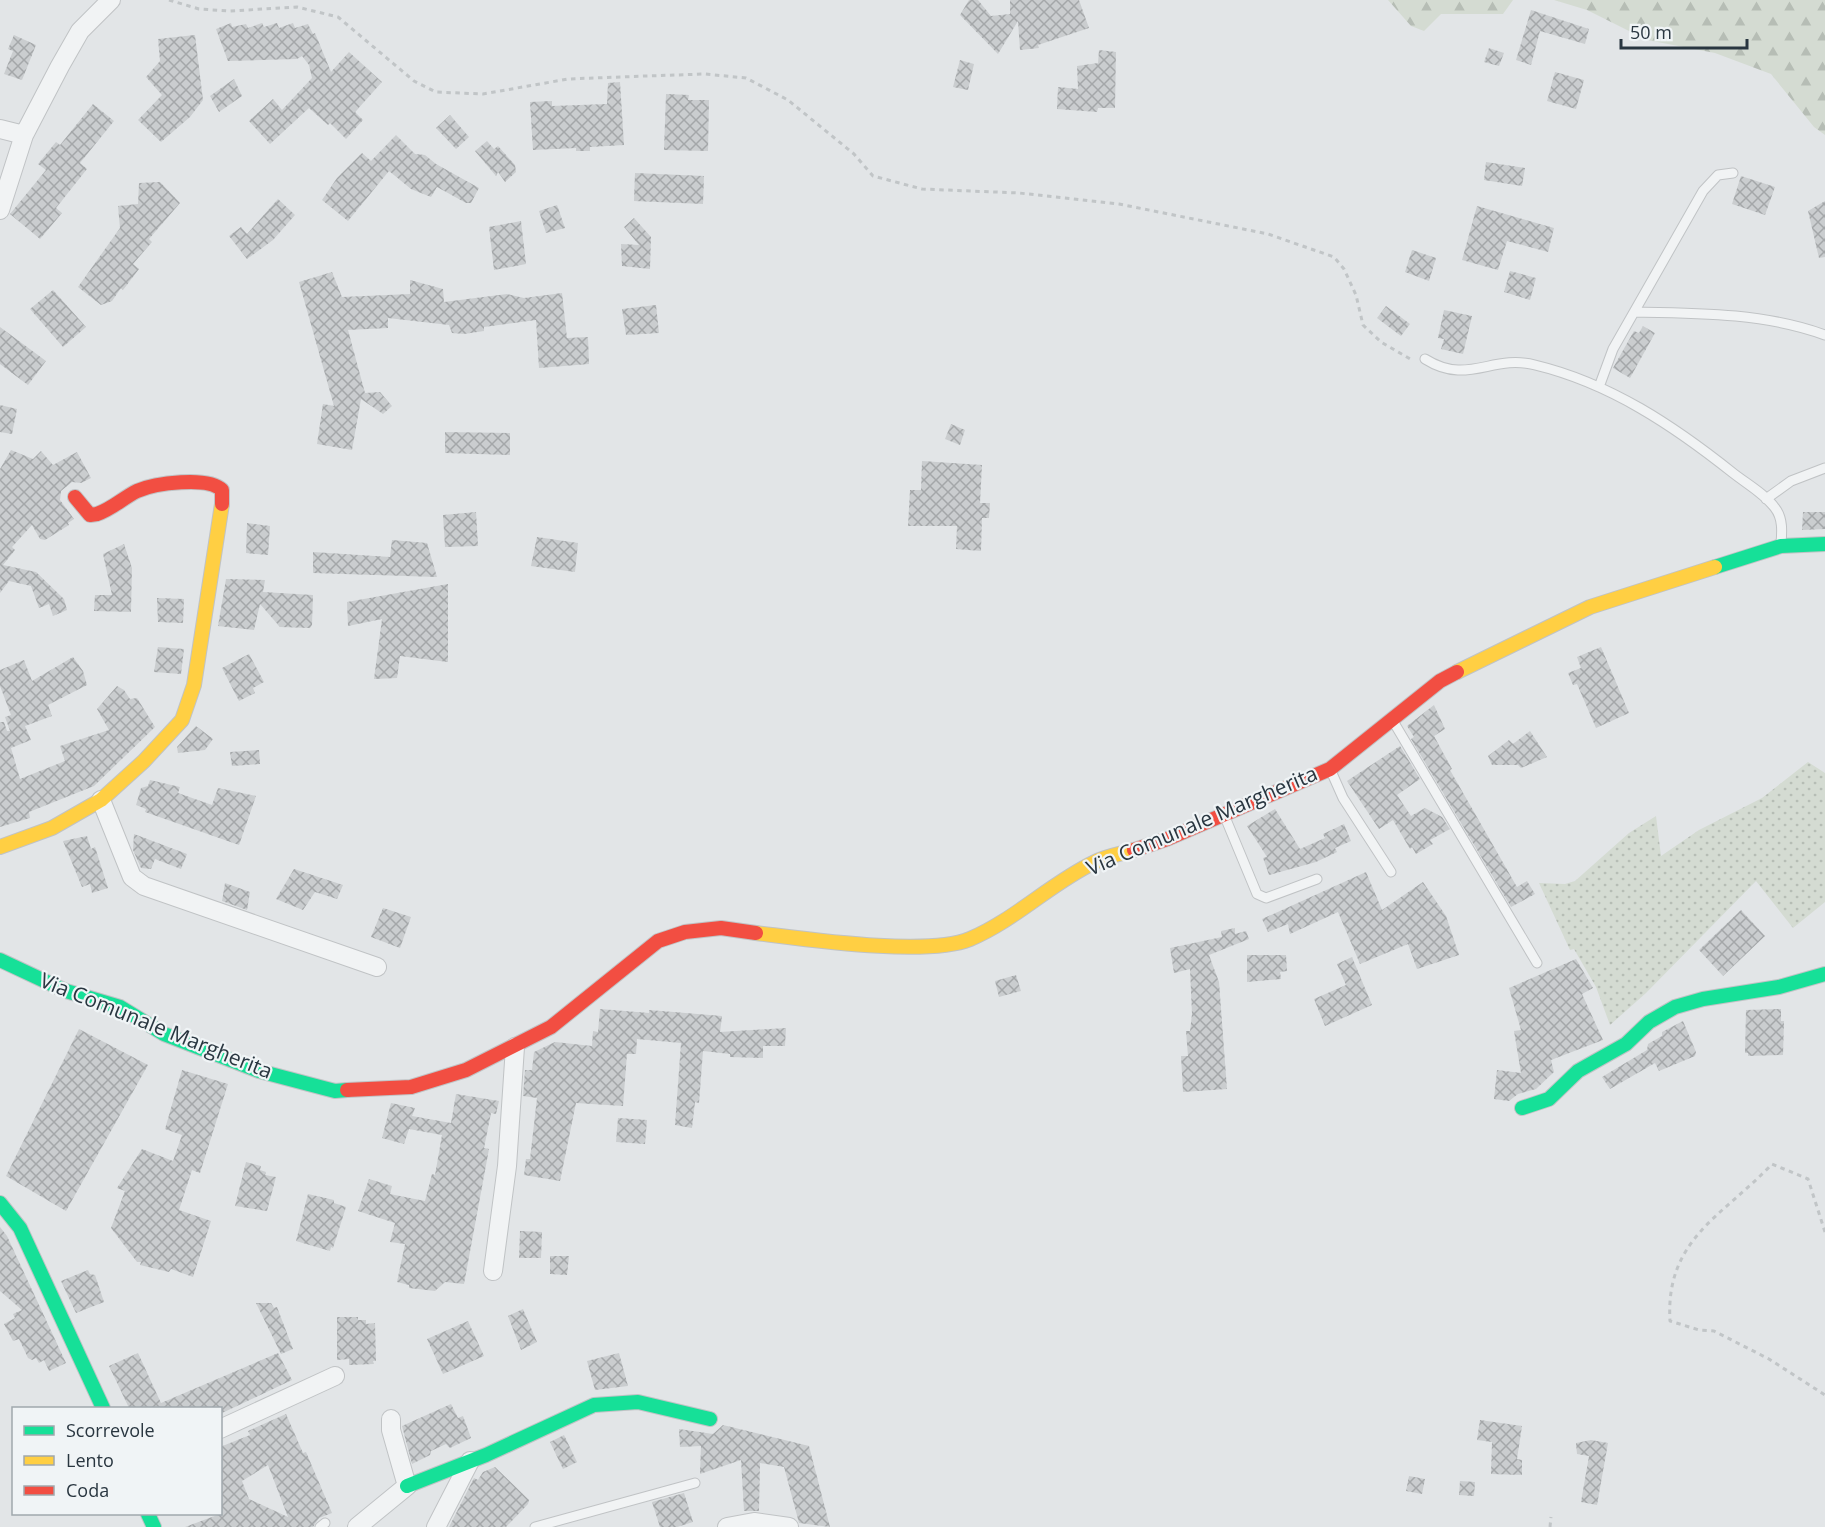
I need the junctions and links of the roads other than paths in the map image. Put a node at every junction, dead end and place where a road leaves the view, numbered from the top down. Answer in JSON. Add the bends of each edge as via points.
{"nodes":[{"id":1,"x":111,"y":0,"type":"edge"},
{"id":2,"x":0,"y":129,"type":"edge"},
{"id":3,"x":24,"y":135,"type":"junction"},
{"id":4,"x":1733,"y":173,"type":"dead end"},
{"id":5,"x":0,"y":210,"type":"edge"},
{"id":6,"x":1635,"y":312,"type":"junction"},
{"id":7,"x":1825,"y":335,"type":"edge"},
{"id":8,"x":1425,"y":359,"type":"road end"},
{"id":9,"x":1599,"y":387,"type":"junction"},
{"id":10,"x":1825,"y":468,"type":"edge"},
{"id":11,"x":75,"y":497,"type":"dead end"},
{"id":12,"x":1766,"y":499,"type":"junction"},
{"id":13,"x":1825,"y":544,"type":"edge"},
{"id":14,"x":1781,"y":546,"type":"junction"},
{"id":15,"x":1392,"y":719,"type":"junction"},
{"id":16,"x":1330,"y":769,"type":"junction"},
{"id":17,"x":101,"y":800,"type":"junction"},
{"id":18,"x":1224,"y":815,"type":"junction"},
{"id":19,"x":0,"y":847,"type":"edge"},
{"id":20,"x":1391,"y":872,"type":"dead end"},
{"id":21,"x":1317,"y":879,"type":"dead end"},
{"id":22,"x":0,"y":960,"type":"edge"},
{"id":23,"x":1537,"y":963,"type":"dead end"},
{"id":24,"x":377,"y":967,"type":"dead end"},
{"id":25,"x":1825,"y":974,"type":"edge"},
{"id":26,"x":515,"y":1047,"type":"junction"},
{"id":27,"x":1522,"y":1108,"type":"dead end"},
{"id":28,"x":0,"y":1203,"type":"edge"},
{"id":29,"x":493,"y":1271,"type":"dead end"},
{"id":30,"x":335,"y":1376,"type":"dead end"},
{"id":31,"x":103,"y":1407,"type":"edge"},
{"id":32,"x":391,"y":1419,"type":"dead end"},
{"id":33,"x":710,"y":1419,"type":"dead end"},
{"id":34,"x":222,"y":1428,"type":"edge"},
{"id":35,"x":470,"y":1461,"type":"junction"},
{"id":36,"x":695,"y":1483,"type":"dead end"},
{"id":37,"x":407,"y":1486,"type":"junction"},
{"id":38,"x":357,"y":1527,"type":"edge"},
{"id":39,"x":436,"y":1527,"type":"edge"},
{"id":40,"x":536,"y":1527,"type":"edge"},
{"id":41,"x":727,"y":1527,"type":"edge"},
{"id":42,"x":789,"y":1527,"type":"edge"}],
"edges":[{"from":1,"to":3,"type":"street","via":[[80,31]]},
{"from":2,"to":3,"type":"street"},
{"from":3,"to":5,"type":"street"},
{"from":4,"to":6,"type":"lane","via":[[1718,175],[1703,191]]},
{"from":6,"to":7,"type":"lane","via":[[1751,318]]},
{"from":6,"to":9,"type":"lane"},
{"from":8,"to":9,"type":"lane","via":[[1438,367],[1462,372],[1522,362]]},
{"from":9,"to":12,"type":"lane","via":[[1654,414]]},
{"from":10,"to":12,"type":"lane","via":[[1791,481]]},
{"from":11,"to":17,"type":"street","via":[[90,515],[99,515],[152,487],[209,483],[224,492],[194,685],[182,720]]},
{"from":12,"to":14,"type":"lane","via":[[1779,518]]},
{"from":13,"to":14,"type":"street","name":"Via Comunale Margherita"},
{"from":14,"to":15,"type":"street","name":"Via Comunale Margherita","via":[[1691,572],[1539,630],[1440,681]]},
{"from":15,"to":16,"type":"street","name":"Via Comunale Margherita"},
{"from":15,"to":23,"type":"lane"},
{"from":16,"to":18,"type":"street","name":"Via Comunale Margherita"},
{"from":16,"to":20,"type":"lane","via":[[1343,798]]},
{"from":17,"to":19,"type":"street","via":[[52,828]]},
{"from":17,"to":24,"type":"street","via":[[132,877],[144,886]]},
{"from":18,"to":21,"type":"lane","via":[[1257,894],[1266,898]]},
{"from":18,"to":26,"type":"street","name":"Via Comunale Margherita","via":[[1167,839],[1095,862],[993,928],[967,940],[922,946],[827,942],[720,928],[685,932],[658,942],[550,1027]]},
{"from":22,"to":26,"type":"street","name":"Via Comunale Margherita","via":[[66,991],[120,1007],[164,1034],[259,1071],[335,1091],[411,1087],[466,1070]]},
{"from":25,"to":27,"type":"street","via":[[1764,989],[1712,996],[1668,1011],[1647,1023],[1623,1046],[1577,1071],[1554,1097]]},
{"from":26,"to":29,"type":"street","via":[[507,1166]]},
{"from":28,"to":31,"type":"street","via":[[20,1228]]},
{"from":30,"to":34,"type":"street"},
{"from":32,"to":37,"type":"street"},
{"from":33,"to":35,"type":"street","via":[[641,1401],[613,1401],[585,1409]]},
{"from":35,"to":37,"type":"street"},
{"from":35,"to":39,"type":"street"},
{"from":36,"to":40,"type":"lane"},
{"from":37,"to":38,"type":"street"},
{"from":41,"to":42,"type":"street","via":[[754,1522]]}]}
